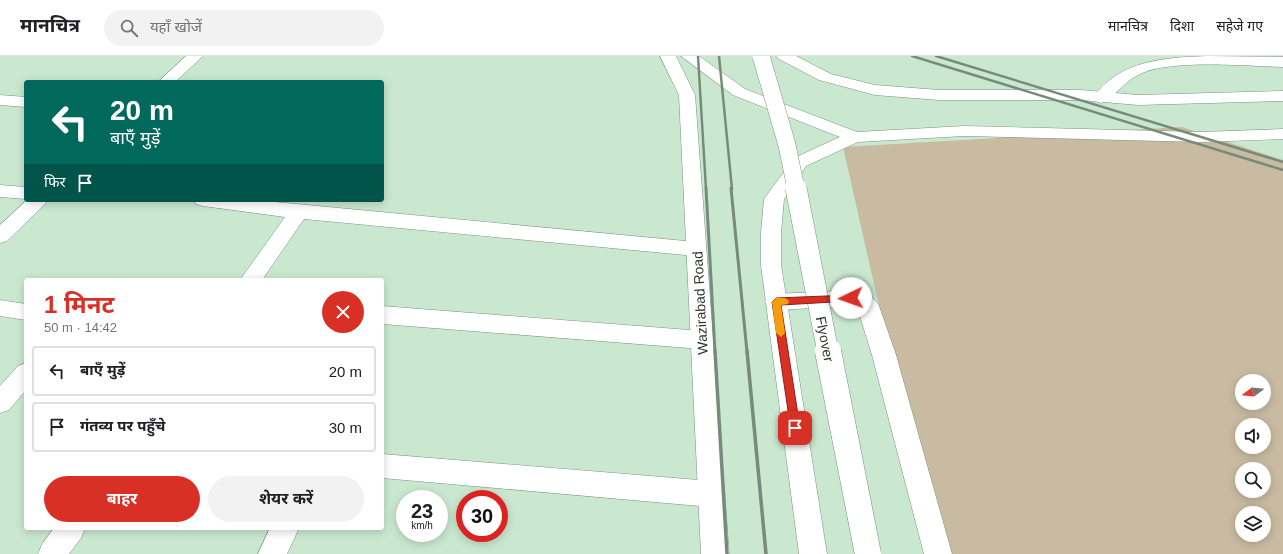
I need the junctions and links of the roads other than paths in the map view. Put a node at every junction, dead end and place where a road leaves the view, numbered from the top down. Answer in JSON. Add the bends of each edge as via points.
{"nodes":[{"id":1,"x":195,"y":56,"type":"edge"},
{"id":2,"x":668,"y":56,"type":"edge"},
{"id":3,"x":689,"y":56,"type":"edge"},
{"id":4,"x":761,"y":56,"type":"edge"},
{"id":5,"x":784,"y":56,"type":"edge"},
{"id":6,"x":816,"y":56,"type":"edge"},
{"id":7,"x":1283,"y":62,"type":"edge"},
{"id":8,"x":168,"y":80,"type":"edge"},
{"id":9,"x":847,"y":82,"type":"junction"},
{"id":10,"x":1283,"y":96,"type":"edge"},
{"id":11,"x":1101,"y":98,"type":"junction"},
{"id":12,"x":0,"y":100,"type":"edge"},
{"id":13,"x":24,"y":102,"type":"edge"},
{"id":14,"x":1283,"y":134,"type":"edge"},
{"id":15,"x":855,"y":137,"type":"junction"},
{"id":16,"x":0,"y":191,"type":"edge"},
{"id":17,"x":24,"y":193,"type":"edge"},
{"id":18,"x":37,"y":202,"type":"edge"},
{"id":19,"x":219,"y":202,"type":"edge"},
{"id":20,"x":299,"y":212,"type":"junction"},
{"id":21,"x":0,"y":236,"type":"edge"},
{"id":22,"x":696,"y":249,"type":"junction"},
{"id":23,"x":252,"y":278,"type":"edge"},
{"id":24,"x":776,"y":302,"type":"junction"},
{"id":25,"x":0,"y":308,"type":"edge"},
{"id":26,"x":24,"y":312,"type":"edge"},
{"id":27,"x":385,"y":321,"type":"edge"},
{"id":28,"x":702,"y":340,"type":"junction"},
{"id":29,"x":24,"y":375,"type":"edge"},
{"id":30,"x":0,"y":403,"type":"edge"},
{"id":31,"x":384,"y":466,"type":"edge"},
{"id":32,"x":711,"y":494,"type":"junction"},
{"id":33,"x":70,"y":530,"type":"edge"},
{"id":34,"x":284,"y":530,"type":"edge"},
{"id":35,"x":52,"y":554,"type":"edge"},
{"id":36,"x":272,"y":554,"type":"edge"},
{"id":37,"x":715,"y":554,"type":"edge"},
{"id":38,"x":813,"y":554,"type":"edge"},
{"id":39,"x":868,"y":554,"type":"edge"},
{"id":40,"x":938,"y":554,"type":"edge"}],
"edges":[{"from":1,"to":8,"type":"main road"},
{"from":2,"to":22,"type":"main road","name":"Wazirabad Road","via":[[686,95]]},
{"from":3,"to":15,"type":"main road","via":[[739,92]]},
{"from":4,"to":39,"type":"main road","name":"Flyover","bridge":true,"via":[[787,145]]},
{"from":5,"to":9,"type":"main road","via":[[825,77]]},
{"from":6,"to":9,"type":"main road"},
{"from":7,"to":11,"type":"main road","via":[[1184,62],[1149,66],[1135,71]]},
{"from":9,"to":11,"type":"main road","via":[[875,90],[939,95],[1081,95]]},
{"from":10,"to":11,"type":"main road","via":[[1138,100]]},
{"from":12,"to":13,"type":"main road"},
{"from":14,"to":15,"type":"main road","via":[[1201,137],[964,131]]},
{"from":15,"to":24,"type":"main road","via":[[800,162],[774,199],[771,265]]},
{"from":16,"to":17,"type":"main road"},
{"from":18,"to":21,"type":"main road"},
{"from":19,"to":20,"type":"main road"},
{"from":20,"to":22,"type":"main road"},
{"from":20,"to":23,"type":"main road"},
{"from":22,"to":28,"type":"main road","name":"Wazirabad Road"},
{"from":24,"to":38,"type":"main road"},
{"from":24,"to":40,"type":"main road","via":[[858,298],[868,306],[884,355]]},
{"from":25,"to":26,"type":"main road"},
{"from":27,"to":28,"type":"main road"},
{"from":28,"to":32,"type":"main road","name":"Wazirabad Road"},
{"from":29,"to":30,"type":"main road"},
{"from":31,"to":32,"type":"main road"},
{"from":32,"to":37,"type":"main road","name":"Wazirabad Road"},
{"from":33,"to":35,"type":"main road"},
{"from":34,"to":36,"type":"main road"}]}
